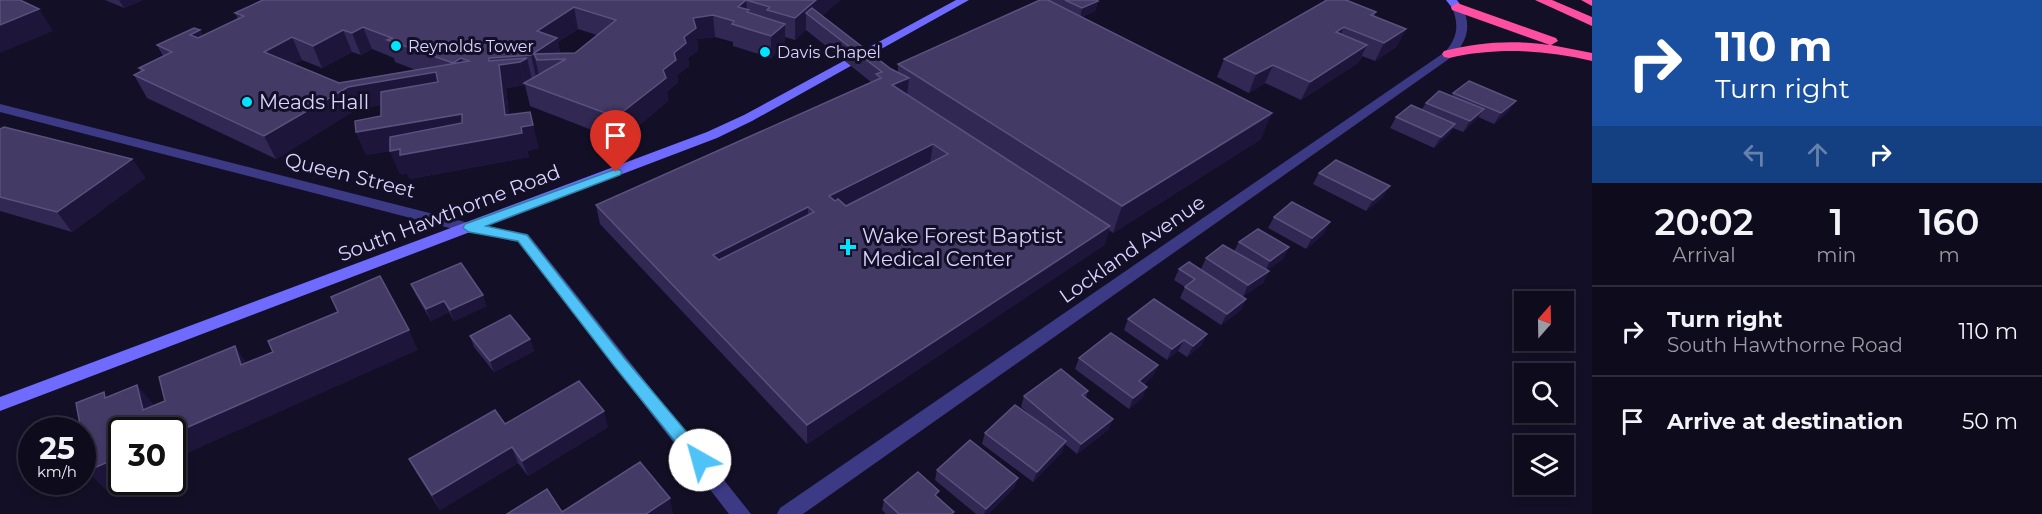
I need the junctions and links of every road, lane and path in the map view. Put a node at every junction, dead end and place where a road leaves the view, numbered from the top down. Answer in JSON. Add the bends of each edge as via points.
{"nodes":[{"id":1,"x":964,"y":0,"type":"edge"},
{"id":2,"x":1541,"y":0,"type":"edge"},
{"id":3,"x":1571,"y":0,"type":"edge"},
{"id":4,"x":1587,"y":0,"type":"edge"},
{"id":5,"x":1592,"y":2,"type":"edge"},
{"id":6,"x":1454,"y":4,"type":"edge"},
{"id":7,"x":1592,"y":9,"type":"edge"},
{"id":8,"x":1592,"y":22,"type":"edge"},
{"id":9,"x":1449,"y":54,"type":"junction"},
{"id":10,"x":1592,"y":57,"type":"edge"},
{"id":11,"x":0,"y":108,"type":"edge"},
{"id":12,"x":469,"y":228,"type":"junction"},
{"id":13,"x":0,"y":404,"type":"edge"},
{"id":14,"x":741,"y":514,"type":"edge"},
{"id":15,"x":788,"y":514,"type":"edge"}],
"edges":[{"from":1,"to":12,"type":"main road","name":"South Hawthorne Road","via":[[712,135]]},
{"from":2,"to":8,"type":"highway"},
{"from":3,"to":7,"type":"highway"},
{"from":4,"to":5,"type":"highway"},
{"from":6,"to":9,"type":"street","name":"Lockland Avenue","via":[[1465,27]]},
{"from":6,"to":10,"type":"highway"},
{"from":9,"to":10,"type":"highway","via":[[1482,46],[1511,45]]},
{"from":9,"to":15,"type":"street","name":"Lockland Avenue"},
{"from":11,"to":12,"type":"street","name":"Queen Street"},
{"from":12,"to":13,"type":"main road","name":"South Hawthorne Road"},
{"from":12,"to":14,"type":"street","name":"Queen Street","via":[[523,238]]}]}
